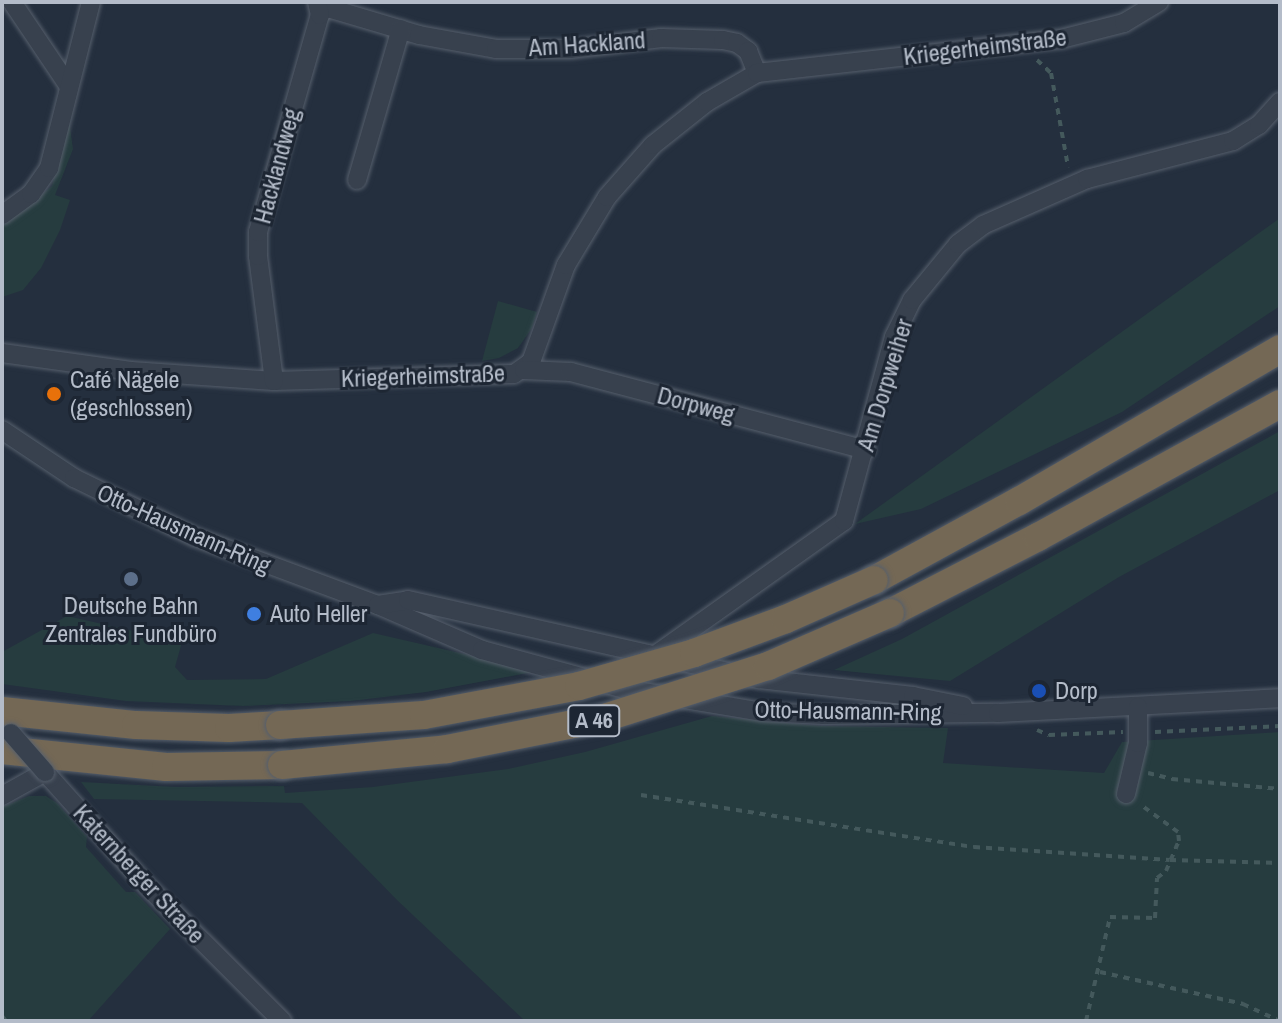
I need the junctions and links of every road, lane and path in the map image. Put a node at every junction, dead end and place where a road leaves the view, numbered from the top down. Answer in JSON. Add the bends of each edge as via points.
{"nodes":[{"id":1,"x":12,"y":2,"type":"edge"},
{"id":2,"x":91,"y":2,"type":"edge"},
{"id":3,"x":1159,"y":2,"type":"edge"},
{"id":4,"x":318,"y":4,"type":"edge"},
{"id":5,"x":401,"y":29,"type":"junction"},
{"id":6,"x":1029,"y":44,"type":"junction"},
{"id":7,"x":757,"y":73,"type":"junction"},
{"id":8,"x":68,"y":85,"type":"junction"},
{"id":9,"x":1280,"y":102,"type":"edge"},
{"id":10,"x":357,"y":180,"type":"dead end"},
{"id":11,"x":1072,"y":185,"type":"junction"},
{"id":12,"x":2,"y":215,"type":"edge"},
{"id":13,"x":1280,"y":349,"type":"edge"},
{"id":14,"x":2,"y":353,"type":"edge"},
{"id":15,"x":524,"y":370,"type":"junction"},
{"id":16,"x":274,"y":381,"type":"junction"},
{"id":17,"x":1280,"y":404,"type":"edge"},
{"id":18,"x":2,"y":430,"type":"edge"},
{"id":19,"x":866,"y":450,"type":"junction"},
{"id":20,"x":378,"y":605,"type":"junction"},
{"id":21,"x":654,"y":656,"type":"junction"},
{"id":22,"x":1280,"y":698,"type":"edge"},
{"id":23,"x":1138,"y":707,"type":"junction"},
{"id":24,"x":2,"y":711,"type":"edge"},
{"id":25,"x":998,"y":713,"type":"junction"},
{"id":26,"x":2,"y":722,"type":"edge"},
{"id":27,"x":2,"y":750,"type":"edge"},
{"id":28,"x":1132,"y":769,"type":"junction"},
{"id":29,"x":45,"y":772,"type":"junction"},
{"id":30,"x":1280,"y":789,"type":"edge"},
{"id":31,"x":11,"y":792,"type":"edge"},
{"id":32,"x":1126,"y":794,"type":"joint"},
{"id":33,"x":641,"y":795,"type":"dead end"},
{"id":34,"x":1170,"y":860,"type":"junction"},
{"id":35,"x":1280,"y":863,"type":"edge"},
{"id":36,"x":1100,"y":972,"type":"junction"},
{"id":37,"x":2,"y":1016,"type":"edge"},
{"id":38,"x":6,"y":1021,"type":"edge"},
{"id":39,"x":282,"y":1021,"type":"edge"},
{"id":40,"x":1086,"y":1021,"type":"edge"},
{"id":41,"x":1279,"y":1021,"type":"edge"}],
"edges":[{"from":1,"to":8,"type":"street"},
{"from":2,"to":8,"type":"street"},
{"from":3,"to":6,"type":"street","name":"Kriegerheimstraße","via":[[1093,34]]},
{"from":4,"to":5,"type":"street","name":"Am Hackland"},
{"from":4,"to":16,"type":"street","name":"Hacklandweg","via":[[320,15],[258,232]]},
{"from":5,"to":7,"type":"street","name":"Am Hackland","via":[[496,49],[570,49],[661,38],[723,40],[748,51]]},
{"from":5,"to":10,"type":"street"},
{"from":6,"to":7,"type":"street","name":"Kriegerheimstraße"},
{"from":6,"to":11,"type":"path","via":[[1039,64],[1051,73]]},
{"from":7,"to":15,"type":"street","name":"Kriegerheimstraße","via":[[707,102],[653,145],[607,197],[566,265],[540,343]]},
{"from":8,"to":12,"type":"street","via":[[42,182]]},
{"from":9,"to":11,"type":"street","name":"Am Dorpweiher","via":[[1259,125],[1233,141]]},
{"from":11,"to":19,"type":"street","name":"Am Dorpweiher","via":[[983,225],[937,266],[894,337]]},
{"from":13,"to":24,"type":"highway","number":"A 46","bridge":true,"via":[[874,580],[694,653],[579,686],[424,715],[229,728]]},
{"from":14,"to":16,"type":"street","name":"Kriegerheimstraße","via":[[131,371]]},
{"from":15,"to":16,"type":"street","name":"Kriegerheimstraße"},
{"from":15,"to":19,"type":"street","name":"Dorpweg","via":[[571,372]]},
{"from":17,"to":27,"type":"highway","number":"A 46","bridge":true,"via":[[890,613],[768,666],[604,718],[447,749],[282,765],[166,767]]},
{"from":18,"to":20,"type":"street","name":"Otto-Hausmann-Ring","via":[[74,478],[151,517],[271,568]]},
{"from":19,"to":21,"type":"street","name":"Am Dorpweiher","via":[[839,526]]},
{"from":20,"to":21,"type":"street","name":"Otto-Hausmann-Ring","via":[[408,600]]},
{"from":20,"to":25,"type":"street","name":"Otto-Hausmann-Ring","via":[[482,650],[638,691],[793,715]]},
{"from":21,"to":25,"type":"street","name":"Otto-Hausmann-Ring","via":[[759,679],[913,696]]},
{"from":22,"to":23,"type":"street","name":"Otto-Hausmann-Ring"},
{"from":23,"to":25,"type":"street","name":"Otto-Hausmann-Ring"},
{"from":23,"to":28,"type":"street"},
{"from":26,"to":29,"type":"street","name":"Katernberger Straße","bridge":true},
{"from":28,"to":30,"type":"path","via":[[1172,779]]},
{"from":28,"to":32,"type":"street"},
{"from":29,"to":31,"type":"street"},
{"from":29,"to":39,"type":"street","name":"Katernberger Straße","via":[[148,887]]},
{"from":32,"to":34,"type":"path","via":[[1178,832]]},
{"from":33,"to":34,"type":"path","via":[[974,847]]},
{"from":34,"to":35,"type":"path"},
{"from":34,"to":36,"type":"path","via":[[1157,878],[1155,918],[1110,917]]},
{"from":36,"to":40,"type":"path"},
{"from":36,"to":41,"type":"path","via":[[1243,1004]]},
{"from":37,"to":38,"type":"path"}]}
